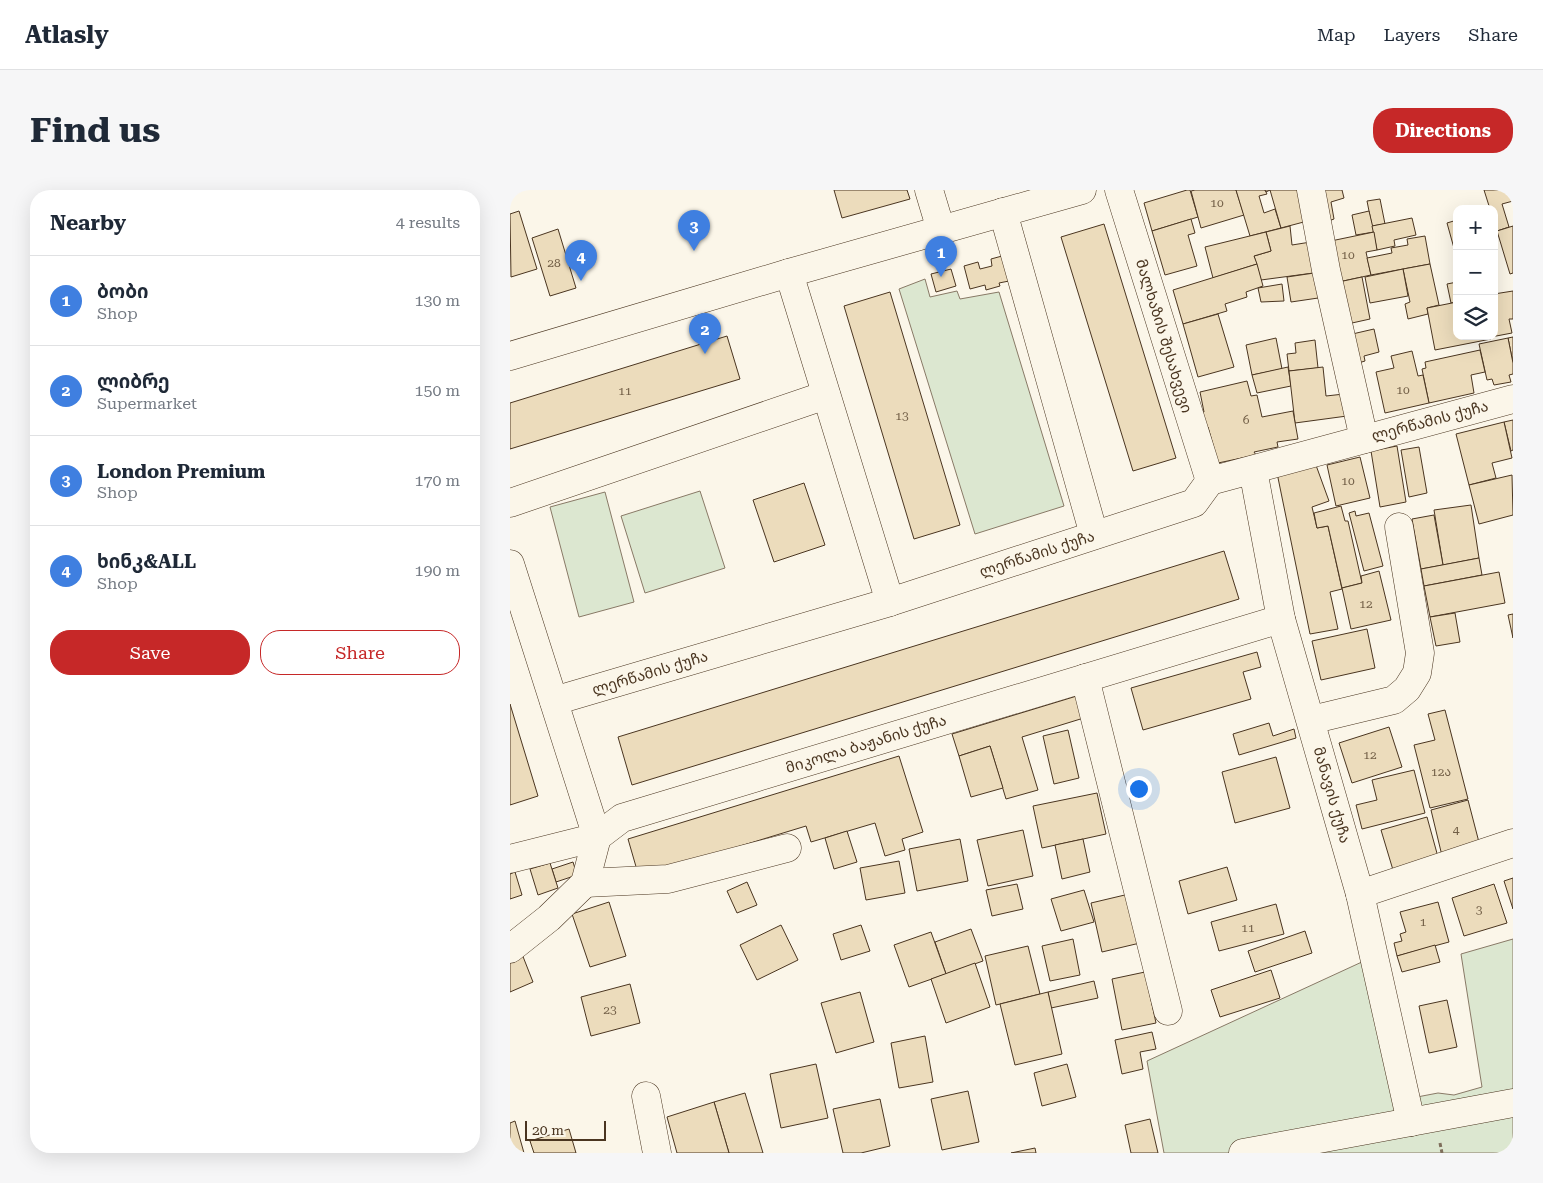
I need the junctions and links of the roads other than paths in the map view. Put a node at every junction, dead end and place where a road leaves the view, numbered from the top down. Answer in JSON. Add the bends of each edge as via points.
{"nodes":[{"id":1,"x":929,"y":190,"type":"edge"},
{"id":2,"x":1082,"y":190,"type":"edge"},
{"id":3,"x":1119,"y":190,"type":"edge"},
{"id":4,"x":1311,"y":190,"type":"edge"},
{"id":5,"x":1004,"y":212,"type":"junction"},
{"id":6,"x":941,"y":230,"type":"junction"},
{"id":7,"x":789,"y":273,"type":"junction"},
{"id":8,"x":510,"y":356,"type":"edge"},
{"id":9,"x":826,"y":395,"type":"junction"},
{"id":10,"x":1513,"y":399,"type":"edge"},
{"id":11,"x":1364,"y":439,"type":"junction"},
{"id":12,"x":1253,"y":470,"type":"junction"},
{"id":13,"x":1210,"y":482,"type":"junction"},
{"id":14,"x":510,"y":503,"type":"edge"},
{"id":15,"x":1399,"y":527,"type":"dead end"},
{"id":16,"x":1094,"y":535,"type":"junction"},
{"id":17,"x":510,"y":564,"type":"edge"},
{"id":18,"x":890,"y":602,"type":"junction"},
{"id":19,"x":1281,"y":618,"type":"junction"},
{"id":20,"x":1085,"y":678,"type":"junction"},
{"id":21,"x":554,"y":702,"type":"junction"},
{"id":22,"x":1311,"y":720,"type":"junction"},
{"id":23,"x":597,"y":837,"type":"junction"},
{"id":24,"x":1513,"y":843,"type":"edge"},
{"id":25,"x":787,"y":848,"type":"dead end"},
{"id":26,"x":510,"y":859,"type":"edge"},
{"id":27,"x":585,"y":883,"type":"junction"},
{"id":28,"x":1360,"y":894,"type":"junction"},
{"id":29,"x":510,"y":949,"type":"edge"},
{"id":30,"x":1168,"y":1011,"type":"dead end"},
{"id":31,"x":646,"y":1096,"type":"dead end"},
{"id":32,"x":1513,"y":1103,"type":"edge"},
{"id":33,"x":1411,"y":1122,"type":"junction"},
{"id":34,"x":657,"y":1153,"type":"edge"},
{"id":35,"x":1243,"y":1153,"type":"edge"}],
"edges":[{"from":1,"to":6,"type":"street"},
{"from":2,"to":5,"type":"street"},
{"from":3,"to":13,"type":"street","name":"მალხაზის შესახვევი"},
{"from":4,"to":11,"type":"street"},
{"from":5,"to":6,"type":"street"},
{"from":5,"to":16,"type":"street"},
{"from":6,"to":7,"type":"street"},
{"from":7,"to":8,"type":"street"},
{"from":7,"to":9,"type":"street"},
{"from":9,"to":14,"type":"street"},
{"from":9,"to":18,"type":"street"},
{"from":10,"to":11,"type":"street","name":"ლერწამის ქუჩა"},
{"from":11,"to":12,"type":"street","name":"ლერწამის ქუჩა"},
{"from":12,"to":13,"type":"street","name":"ლერწამის ქუჩა"},
{"from":12,"to":19,"type":"street","name":"მანავის ქუჩა"},
{"from":13,"to":16,"type":"street","name":"ლერწამის ქუჩა","via":[[1194,503]]},
{"from":15,"to":22,"type":"street","via":[[1420,653],[1417,673],[1408,689],[1394,700]]},
{"from":16,"to":18,"type":"street","name":"ლერწამის ქუჩა"},
{"from":17,"to":21,"type":"street"},
{"from":18,"to":21,"type":"street","name":"ლერწამის ქუჩა"},
{"from":19,"to":20,"type":"street","name":"მიკოლა ბაჟანის ქუჩა"},
{"from":19,"to":22,"type":"street","name":"მანავის ქუჩა"},
{"from":20,"to":23,"type":"street","name":"მიკოლა ბაჟანის ქუჩა","via":[[622,818]]},
{"from":20,"to":30,"type":"street"},
{"from":21,"to":23,"type":"street"},
{"from":22,"to":28,"type":"street","name":"მანავის ქუჩა"},
{"from":23,"to":26,"type":"street"},
{"from":23,"to":27,"type":"street"},
{"from":24,"to":28,"type":"street"},
{"from":25,"to":27,"type":"street","via":[[668,879]]},
{"from":27,"to":29,"type":"street","via":[[550,918]]},
{"from":28,"to":33,"type":"street","name":"მანავის ქუჩა"},
{"from":31,"to":34,"type":"street"},
{"from":32,"to":33,"type":"street"},
{"from":33,"to":35,"type":"street"}]}
